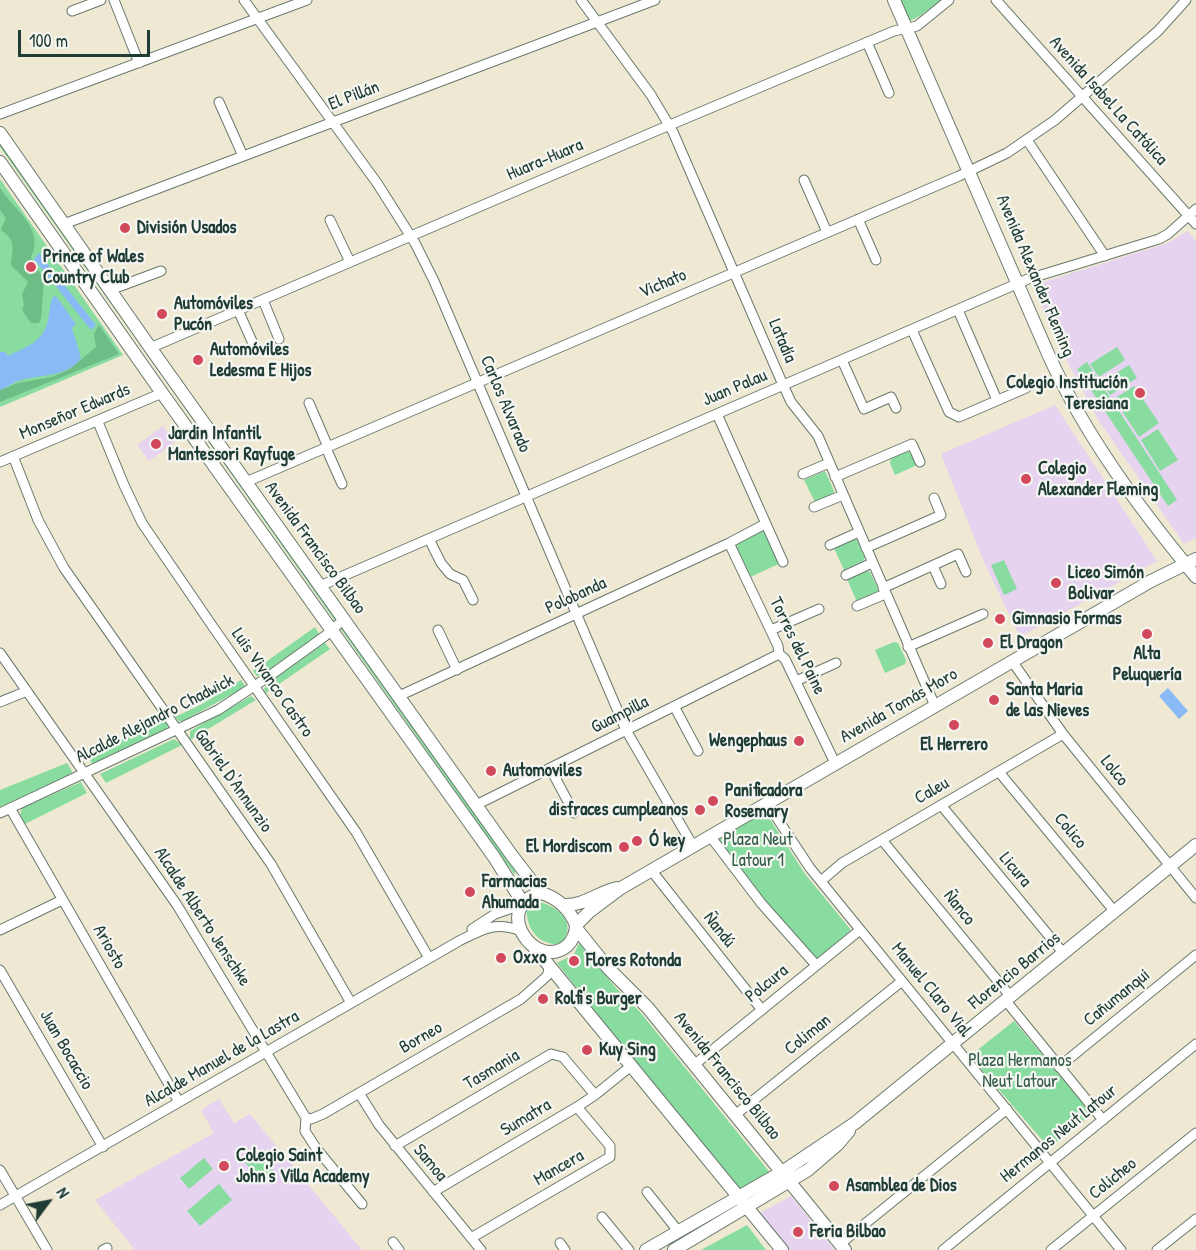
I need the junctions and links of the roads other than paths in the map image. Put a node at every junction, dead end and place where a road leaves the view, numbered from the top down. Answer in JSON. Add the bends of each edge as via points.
{"nodes":[{"id":1,"x":101,"y":0,"type":"edge"},
{"id":2,"x":114,"y":0,"type":"edge"},
{"id":3,"x":244,"y":0,"type":"edge"},
{"id":4,"x":308,"y":0,"type":"edge"},
{"id":5,"x":581,"y":0,"type":"edge"},
{"id":6,"x":655,"y":0,"type":"edge"},
{"id":7,"x":894,"y":0,"type":"edge"},
{"id":8,"x":950,"y":0,"type":"edge"},
{"id":9,"x":996,"y":0,"type":"edge"},
{"id":10,"x":1186,"y":0,"type":"edge"},
{"id":11,"x":72,"y":11,"type":"dead end"},
{"id":12,"x":257,"y":19,"type":"junction"},
{"id":13,"x":597,"y":22,"type":"junction"},
{"id":14,"x":907,"y":28,"type":"junction"},
{"id":15,"x":867,"y":42,"type":"junction"},
{"id":16,"x":139,"y":63,"type":"junction"},
{"id":17,"x":889,"y":93,"type":"dead end"},
{"id":18,"x":1083,"y":98,"type":"junction"},
{"id":19,"x":219,"y":102,"type":"dead end"},
{"id":20,"x":0,"y":114,"type":"edge"},
{"id":21,"x":332,"y":122,"type":"junction"},
{"id":22,"x":670,"y":125,"type":"junction"},
{"id":23,"x":0,"y":133,"type":"edge"},
{"id":24,"x":1027,"y":140,"type":"junction"},
{"id":25,"x":243,"y":156,"type":"junction"},
{"id":26,"x":0,"y":162,"type":"edge"},
{"id":27,"x":970,"y":171,"type":"junction"},
{"id":28,"x":804,"y":180,"type":"dead end"},
{"id":29,"x":1192,"y":213,"type":"edge"},
{"id":30,"x":858,"y":219,"type":"junction"},
{"id":31,"x":330,"y":220,"type":"dead end"},
{"id":32,"x":64,"y":224,"type":"junction"},
{"id":33,"x":1196,"y":224,"type":"edge"},
{"id":34,"x":827,"y":232,"type":"junction"},
{"id":35,"x":411,"y":236,"type":"junction"},
{"id":36,"x":1105,"y":256,"type":"junction"},
{"id":37,"x":876,"y":260,"type":"dead end"},
{"id":38,"x":350,"y":262,"type":"junction"},
{"id":39,"x":161,"y":271,"type":"dead end"},
{"id":40,"x":734,"y":271,"type":"junction"},
{"id":41,"x":1019,"y":284,"type":"junction"},
{"id":42,"x":110,"y":290,"type":"junction"},
{"id":43,"x":263,"y":300,"type":"junction"},
{"id":44,"x":238,"y":310,"type":"junction"},
{"id":45,"x":958,"y":310,"type":"junction"},
{"id":46,"x":912,"y":330,"type":"junction"},
{"id":47,"x":279,"y":339,"type":"dead end"},
{"id":48,"x":150,"y":348,"type":"junction"},
{"id":49,"x":255,"y":348,"type":"dead end"},
{"id":50,"x":842,"y":360,"type":"junction"},
{"id":51,"x":477,"y":382,"type":"junction"},
{"id":52,"x":783,"y":385,"type":"junction"},
{"id":53,"x":1026,"y":388,"type":"dead end"},
{"id":54,"x":162,"y":393,"type":"junction"},
{"id":55,"x":997,"y":400,"type":"junction"},
{"id":56,"x":188,"y":401,"type":"junction"},
{"id":57,"x":309,"y":402,"type":"dead end"},
{"id":58,"x":896,"y":408,"type":"dead end"},
{"id":59,"x":717,"y":414,"type":"junction"},
{"id":60,"x":98,"y":422,"type":"junction"},
{"id":61,"x":327,"y":447,"type":"junction"},
{"id":62,"x":13,"y":456,"type":"junction"},
{"id":63,"x":0,"y":462,"type":"edge"},
{"id":64,"x":920,"y":462,"type":"dead end"},
{"id":65,"x":829,"y":463,"type":"junction"},
{"id":66,"x":803,"y":474,"type":"dead end"},
{"id":67,"x":835,"y":477,"type":"junction"},
{"id":68,"x":246,"y":482,"type":"junction"},
{"id":69,"x":342,"y":484,"type":"dead end"},
{"id":70,"x":843,"y":495,"type":"junction"},
{"id":71,"x":526,"y":496,"type":"junction"},
{"id":72,"x":934,"y":498,"type":"dead end"},
{"id":73,"x":814,"y":507,"type":"dead end"},
{"id":74,"x":765,"y":524,"type":"junction"},
{"id":75,"x":859,"y":532,"type":"junction"},
{"id":76,"x":429,"y":539,"type":"junction"},
{"id":77,"x":729,"y":543,"type":"junction"},
{"id":78,"x":830,"y":545,"type":"dead end"},
{"id":79,"x":866,"y":548,"type":"junction"},
{"id":80,"x":1191,"y":561,"type":"edge"},
{"id":81,"x":783,"y":562,"type":"dead end"},
{"id":82,"x":872,"y":563,"type":"junction"},
{"id":83,"x":933,"y":566,"type":"junction"},
{"id":84,"x":966,"y":572,"type":"dead end"},
{"id":85,"x":846,"y":575,"type":"dead end"},
{"id":86,"x":1196,"y":577,"type":"edge"},
{"id":87,"x":941,"y":585,"type":"dead end"},
{"id":88,"x":320,"y":586,"type":"junction"},
{"id":89,"x":884,"y":591,"type":"junction"},
{"id":90,"x":473,"y":600,"type":"dead end"},
{"id":91,"x":857,"y":606,"type":"dead end"},
{"id":92,"x":819,"y":609,"type":"dead end"},
{"id":93,"x":577,"y":614,"type":"junction"},
{"id":94,"x":983,"y":614,"type":"dead end"},
{"id":95,"x":344,"y":619,"type":"junction"},
{"id":96,"x":332,"y":630,"type":"junction"},
{"id":97,"x":438,"y":630,"type":"dead end"},
{"id":98,"x":771,"y":630,"type":"junction"},
{"id":99,"x":908,"y":647,"type":"junction"},
{"id":100,"x":0,"y":653,"type":"edge"},
{"id":101,"x":779,"y":654,"type":"junction"},
{"id":102,"x":1012,"y":661,"type":"junction"},
{"id":103,"x":836,"y":663,"type":"dead end"},
{"id":104,"x":457,"y":669,"type":"junction"},
{"id":105,"x":796,"y":681,"type":"junction"},
{"id":106,"x":254,"y":686,"type":"junction"},
{"id":107,"x":27,"y":691,"type":"junction"},
{"id":108,"x":399,"y":696,"type":"junction"},
{"id":109,"x":0,"y":702,"type":"edge"},
{"id":110,"x":674,"y":706,"type":"junction"},
{"id":111,"x":935,"y":706,"type":"junction"},
{"id":112,"x":626,"y":730,"type":"junction"},
{"id":113,"x":177,"y":731,"type":"junction"},
{"id":114,"x":1063,"y":734,"type":"junction"},
{"id":115,"x":698,"y":751,"type":"dead end"},
{"id":116,"x":835,"y":764,"type":"junction"},
{"id":117,"x":550,"y":768,"type":"junction"},
{"id":118,"x":999,"y":772,"type":"junction"},
{"id":119,"x":86,"y":773,"type":"junction"},
{"id":120,"x":767,"y":803,"type":"junction"},
{"id":121,"x":476,"y":806,"type":"junction"},
{"id":122,"x":941,"y":806,"type":"junction"},
{"id":123,"x":10,"y":808,"type":"junction"},
{"id":124,"x":0,"y":813,"type":"edge"},
{"id":125,"x":574,"y":813,"type":"dead end"},
{"id":126,"x":710,"y":836,"type":"junction"},
{"id":127,"x":882,"y":840,"type":"junction"},
{"id":128,"x":1196,"y":845,"type":"edge"},
{"id":129,"x":693,"y":846,"type":"junction"},
{"id":130,"x":1171,"y":867,"type":"junction"},
{"id":131,"x":651,"y":870,"type":"junction"},
{"id":132,"x":821,"y":881,"type":"junction"},
{"id":133,"x":621,"y":888,"type":"junction"},
{"id":134,"x":541,"y":893,"type":"junction"},
{"id":135,"x":1196,"y":898,"type":"edge"},
{"id":136,"x":62,"y":900,"type":"junction"},
{"id":137,"x":522,"y":904,"type":"junction"},
{"id":138,"x":564,"y":905,"type":"junction"},
{"id":139,"x":1115,"y":912,"type":"junction"},
{"id":140,"x":576,"y":926,"type":"junction"},
{"id":141,"x":0,"y":930,"type":"edge"},
{"id":142,"x":860,"y":930,"type":"junction"},
{"id":143,"x":521,"y":931,"type":"junction"},
{"id":144,"x":459,"y":940,"type":"junction"},
{"id":145,"x":534,"y":946,"type":"junction"},
{"id":146,"x":1064,"y":954,"type":"junction"},
{"id":147,"x":1196,"y":955,"type":"edge"},
{"id":148,"x":429,"y":958,"type":"junction"},
{"id":149,"x":816,"y":965,"type":"junction"},
{"id":150,"x":0,"y":970,"type":"edge"},
{"id":151,"x":551,"y":972,"type":"junction"},
{"id":152,"x":902,"y":981,"type":"junction"},
{"id":153,"x":1008,"y":999,"type":"junction"},
{"id":154,"x":351,"y":1003,"type":"junction"},
{"id":155,"x":762,"y":1010,"type":"junction"},
{"id":156,"x":953,"y":1044,"type":"junction"},
{"id":157,"x":1196,"y":1044,"type":"edge"},
{"id":158,"x":266,"y":1052,"type":"junction"},
{"id":159,"x":694,"y":1065,"type":"junction"},
{"id":160,"x":631,"y":1066,"type":"junction"},
{"id":161,"x":1059,"y":1067,"type":"junction"},
{"id":162,"x":359,"y":1093,"type":"junction"},
{"id":163,"x":595,"y":1095,"type":"junction"},
{"id":164,"x":179,"y":1102,"type":"junction"},
{"id":165,"x":577,"y":1107,"type":"junction"},
{"id":166,"x":1007,"y":1109,"type":"junction"},
{"id":167,"x":735,"y":1115,"type":"junction"},
{"id":168,"x":306,"y":1118,"type":"junction"},
{"id":169,"x":1102,"y":1120,"type":"junction"},
{"id":170,"x":1196,"y":1133,"type":"edge"},
{"id":171,"x":395,"y":1146,"type":"junction"},
{"id":172,"x":103,"y":1147,"type":"junction"},
{"id":173,"x":1051,"y":1162,"type":"junction"},
{"id":174,"x":0,"y":1170,"type":"edge"},
{"id":175,"x":786,"y":1177,"type":"junction"},
{"id":176,"x":434,"y":1192,"type":"junction"},
{"id":177,"x":647,"y":1192,"type":"dead end"},
{"id":178,"x":16,"y":1197,"type":"junction"},
{"id":179,"x":738,"y":1197,"type":"junction"},
{"id":180,"x":362,"y":1204,"type":"dead end"},
{"id":181,"x":0,"y":1205,"type":"edge"},
{"id":182,"x":747,"y":1207,"type":"junction"},
{"id":183,"x":1094,"y":1215,"type":"junction"},
{"id":184,"x":602,"y":1217,"type":"dead end"},
{"id":185,"x":1196,"y":1219,"type":"edge"},
{"id":186,"x":678,"y":1231,"type":"junction"},
{"id":187,"x":471,"y":1238,"type":"junction"},
{"id":188,"x":843,"y":1247,"type":"edge"},
{"id":189,"x":47,"y":1250,"type":"edge"},
{"id":190,"x":481,"y":1250,"type":"edge"},
{"id":191,"x":629,"y":1250,"type":"edge"},
{"id":192,"x":646,"y":1250,"type":"edge"},
{"id":193,"x":674,"y":1250,"type":"edge"},
{"id":194,"x":782,"y":1250,"type":"edge"},
{"id":195,"x":942,"y":1250,"type":"edge"},
{"id":196,"x":1051,"y":1250,"type":"edge"},
{"id":197,"x":1121,"y":1250,"type":"edge"},
{"id":198,"x":1156,"y":1250,"type":"edge"}],
"edges":[{"from":1,"to":11,"type":"street"},
{"from":2,"to":16,"type":"street"},
{"from":3,"to":12,"type":"street","name":"Carlos Alvarado"},
{"from":4,"to":12,"type":"street"},
{"from":5,"to":13,"type":"street","name":"Latadía"},
{"from":6,"to":13,"type":"street","name":"El Pillán"},
{"from":7,"to":14,"type":"main road","name":"Avenida Alexander Fleming"},
{"from":8,"to":14,"type":"street","name":"Huara-Huara","via":[[917,26]]},
{"from":9,"to":18,"type":"street","name":"Avenida Isabel La Católica"},
{"from":10,"to":18,"type":"street","name":"Vichato","via":[[1158,31]]},
{"from":12,"to":16,"type":"street"},
{"from":12,"to":21,"type":"street","name":"Carlos Alvarado"},
{"from":13,"to":21,"type":"street","name":"El Pillán"},
{"from":13,"to":22,"type":"street","name":"Latadía"},
{"from":14,"to":15,"type":"street","name":"Huara-Huara"},
{"from":14,"to":27,"type":"main road","name":"Avenida Alexander Fleming"},
{"from":15,"to":17,"type":"street"},
{"from":15,"to":22,"type":"street","name":"Huara-Huara"},
{"from":16,"to":20,"type":"street"},
{"from":18,"to":24,"type":"street","name":"Vichato"},
{"from":18,"to":29,"type":"street","name":"Avenida Isabel La Católica"},
{"from":19,"to":25,"type":"street"},
{"from":21,"to":25,"type":"street","name":"El Pillán"},
{"from":21,"to":35,"type":"street","name":"Carlos Alvarado"},
{"from":22,"to":35,"type":"street","name":"Huara-Huara"},
{"from":22,"to":40,"type":"street","name":"Latadía"},
{"from":23,"to":32,"type":"main road","name":"Avenida Francisco Bilbao"},
{"from":24,"to":27,"type":"street","name":"Vichato"},
{"from":24,"to":36,"type":"street"},
{"from":25,"to":32,"type":"street","name":"El Pillán"},
{"from":26,"to":54,"type":"main road","name":"Avenida Francisco Bilbao"},
{"from":27,"to":30,"type":"street","name":"Vichato"},
{"from":27,"to":41,"type":"main road","name":"Avenida Alexander Fleming"},
{"from":28,"to":34,"type":"street"},
{"from":29,"to":33,"type":"street","name":"Avenida Isabel La Católica"},
{"from":29,"to":36,"type":"street","name":"Juan Palau","via":[[1159,239]]},
{"from":30,"to":34,"type":"street","name":"Vichato"},
{"from":30,"to":37,"type":"street"},
{"from":31,"to":38,"type":"street"},
{"from":32,"to":42,"type":"main road","name":"Avenida Francisco Bilbao"},
{"from":34,"to":40,"type":"street","name":"Vichato"},
{"from":35,"to":38,"type":"street","name":"Huara-Huara"},
{"from":35,"to":51,"type":"street","name":"Carlos Alvarado"},
{"from":36,"to":41,"type":"street","name":"Juan Palau"},
{"from":38,"to":43,"type":"street","name":"Huara-Huara"},
{"from":39,"to":42,"type":"street"},
{"from":40,"to":51,"type":"street","name":"Vichato"},
{"from":40,"to":52,"type":"street","name":"Latadía"},
{"from":41,"to":45,"type":"street","name":"Juan Palau"},
{"from":41,"to":80,"type":"main road","name":"Avenida Alexander Fleming","via":[[1073,405],[1113,467]]},
{"from":42,"to":48,"type":"main road","name":"Avenida Francisco Bilbao"},
{"from":43,"to":44,"type":"street","name":"Huara-Huara"},
{"from":43,"to":47,"type":"street"},
{"from":44,"to":48,"type":"street","name":"Huara-Huara"},
{"from":44,"to":49,"type":"street"},
{"from":45,"to":46,"type":"street","name":"Juan Palau"},
{"from":45,"to":55,"type":"street"},
{"from":46,"to":50,"type":"street","name":"Juan Palau"},
{"from":46,"to":55,"type":"street","via":[[953,416]]},
{"from":48,"to":56,"type":"main road","name":"Avenida Francisco Bilbao"},
{"from":50,"to":52,"type":"street","name":"Juan Palau"},
{"from":50,"to":58,"type":"street","via":[[866,413],[891,397]]},
{"from":51,"to":61,"type":"street","name":"Vichato"},
{"from":51,"to":71,"type":"street","name":"Carlos Alvarado"},
{"from":52,"to":59,"type":"street","name":"Juan Palau"},
{"from":52,"to":65,"type":"street","name":"Latadía","via":[[791,402],[813,428]]},
{"from":53,"to":55,"type":"street"},
{"from":54,"to":56,"type":"main road","via":[[176,394]]},
{"from":54,"to":60,"type":"street","name":"Monseñor Edwards"},
{"from":54,"to":96,"type":"main road","name":"Avenida Francisco Bilbao"},
{"from":56,"to":68,"type":"main road","name":"Avenida Francisco Bilbao"},
{"from":57,"to":61,"type":"street"},
{"from":59,"to":71,"type":"street","name":"Juan Palau"},
{"from":59,"to":74,"type":"street"},
{"from":60,"to":62,"type":"street","name":"Monseñor Edwards"},
{"from":60,"to":106,"type":"street","name":"Luis Vivanco Castro","via":[[142,523]]},
{"from":61,"to":68,"type":"street","name":"Vichato"},
{"from":61,"to":69,"type":"street"},
{"from":62,"to":63,"type":"street","name":"Monseñor Edwards"},
{"from":62,"to":113,"type":"street","name":"Gabriel D'Annunzio","via":[[38,520],[64,568]]},
{"from":64,"to":67,"type":"street","via":[[912,444]]},
{"from":65,"to":66,"type":"street"},
{"from":65,"to":67,"type":"street","name":"Latadía"},
{"from":67,"to":70,"type":"street","name":"Latadía"},
{"from":68,"to":88,"type":"main road","name":"Avenida Francisco Bilbao"},
{"from":70,"to":73,"type":"street"},
{"from":70,"to":75,"type":"street","name":"Latadía"},
{"from":71,"to":76,"type":"street","name":"Juan Palau"},
{"from":71,"to":93,"type":"street","name":"Carlos Alvarado"},
{"from":72,"to":79,"type":"street","via":[[941,514]]},
{"from":74,"to":77,"type":"street","name":"Polobanda"},
{"from":74,"to":81,"type":"street"},
{"from":75,"to":78,"type":"street"},
{"from":75,"to":79,"type":"street","name":"Latadía"},
{"from":76,"to":88,"type":"street","name":"Juan Palau"},
{"from":76,"to":90,"type":"street","via":[[441,563],[450,574],[463,580]]},
{"from":77,"to":93,"type":"street","name":"Polobanda"},
{"from":77,"to":98,"type":"street","name":"Torres del Paine"},
{"from":79,"to":82,"type":"street","name":"Latadía"},
{"from":80,"to":86,"type":"main road","name":"Avenida Alexander Fleming"},
{"from":80,"to":102,"type":"main road","name":"Avenida Tomás Moro"},
{"from":82,"to":85,"type":"street"},
{"from":82,"to":89,"type":"street","name":"Latadía"},
{"from":83,"to":84,"type":"street","via":[[958,554]]},
{"from":83,"to":87,"type":"street"},
{"from":83,"to":89,"type":"street"},
{"from":88,"to":95,"type":"main road","name":"Avenida Francisco Bilbao"},
{"from":89,"to":91,"type":"street"},
{"from":89,"to":99,"type":"street","name":"Latadía"},
{"from":92,"to":98,"type":"street"},
{"from":93,"to":104,"type":"street","name":"Polobanda"},
{"from":93,"to":112,"type":"street","name":"Carlos Alvarado"},
{"from":94,"to":99,"type":"street"},
{"from":95,"to":96,"type":"street","name":"Alcalde Alejandro Chadwick"},
{"from":95,"to":108,"type":"main road","name":"Avenida Francisco Bilbao"},
{"from":96,"to":106,"type":"street","name":"Alcalde Alejandro Chadwick"},
{"from":96,"to":137,"type":"main road","name":"Avenida Francisco Bilbao","via":[[494,857]]},
{"from":97,"to":104,"type":"street"},
{"from":98,"to":101,"type":"street","name":"Torres del Paine"},
{"from":99,"to":111,"type":"street","name":"Latadía"},
{"from":100,"to":107,"type":"street","name":"Alcalde Alberto Jenschke"},
{"from":101,"to":105,"type":"street","name":"Torres del Paine"},
{"from":101,"to":110,"type":"street","name":"Guampilla"},
{"from":102,"to":111,"type":"main road","name":"Avenida Tomás Moro"},
{"from":102,"to":114,"type":"street","name":"Lolco"},
{"from":103,"to":105,"type":"street"},
{"from":104,"to":108,"type":"street","name":"Polobanda"},
{"from":105,"to":116,"type":"street","name":"Torres del Paine"},
{"from":106,"to":113,"type":"street","name":"Alcalde Alejandro Chadwick"},
{"from":106,"to":148,"type":"street","name":"Luis Vivanco Castro","via":[[356,832]]},
{"from":107,"to":109,"type":"street"},
{"from":107,"to":119,"type":"street","name":"Alcalde Alberto Jenschke"},
{"from":108,"to":121,"type":"main road","name":"Avenida Francisco Bilbao"},
{"from":110,"to":112,"type":"street","name":"Guampilla"},
{"from":110,"to":115,"type":"street"},
{"from":111,"to":116,"type":"main road","name":"Avenida Tomás Moro"},
{"from":112,"to":117,"type":"street","name":"Guampilla"},
{"from":112,"to":129,"type":"street","name":"Carlos Alvarado"},
{"from":113,"to":119,"type":"street","name":"Alcalde Alejandro Chadwick"},
{"from":113,"to":154,"type":"street","name":"Gabriel D'Annunzio","via":[[271,864]]},
{"from":114,"to":118,"type":"street","name":"Caleu"},
{"from":114,"to":130,"type":"street","name":"Lolco"},
{"from":116,"to":120,"type":"main road","name":"Avenida Tomás Moro"},
{"from":117,"to":121,"type":"street","name":"Guampilla"},
{"from":117,"to":125,"type":"street"},
{"from":118,"to":122,"type":"street","name":"Caleu"},
{"from":118,"to":139,"type":"street","name":"Colico"},
{"from":119,"to":123,"type":"street","name":"Alcalde Alejandro Chadwick"},
{"from":119,"to":158,"type":"street","name":"Alcalde Alberto Jenschke","via":[[177,905]]},
{"from":120,"to":126,"type":"main road","name":"Avenida Tomás Moro"},
{"from":120,"to":132,"type":"street","name":"Manuel Claro Vial"},
{"from":121,"to":134,"type":"main road","name":"Avenida Francisco Bilbao"},
{"from":122,"to":127,"type":"street","name":"Caleu"},
{"from":122,"to":146,"type":"street","name":"Licura"},
{"from":123,"to":124,"type":"street","name":"Alcalde Alejandro Chadwick"},
{"from":123,"to":136,"type":"street","name":"Ariosto"},
{"from":126,"to":129,"type":"main road","name":"Avenida Tomás Moro"},
{"from":126,"to":149,"type":"street","via":[[761,903]]},
{"from":127,"to":132,"type":"street","name":"Caleu"},
{"from":127,"to":153,"type":"street","name":"Ñanco"},
{"from":128,"to":130,"type":"main road","name":"Florencio Barrios"},
{"from":129,"to":131,"type":"main road","name":"Avenida Tomás Moro"},
{"from":130,"to":135,"type":"street","name":"Lolco"},
{"from":130,"to":139,"type":"main road","name":"Florencio Barrios"},
{"from":131,"to":133,"type":"main road","name":"Avenida Tomás Moro"},
{"from":131,"to":155,"type":"street","name":"Ñandú"},
{"from":132,"to":142,"type":"street","name":"Manuel Claro Vial"},
{"from":133,"to":138,"type":"main road","name":"Avenida Tomás Moro"},
{"from":133,"to":140,"type":"main road","name":"Avenida Tomás Moro"},
{"from":134,"to":137,"type":"main road"},
{"from":134,"to":138,"type":"main road"},
{"from":136,"to":141,"type":"street"},
{"from":136,"to":164,"type":"street","name":"Ariosto"},
{"from":137,"to":143,"type":"main road","via":[[518,918]]},
{"from":137,"to":144,"type":"street","name":"Alcalde Manuel de la Lastra","via":[[495,914]]},
{"from":138,"to":140,"type":"main road"},
{"from":139,"to":146,"type":"main road","name":"Florencio Barrios"},
{"from":140,"to":145,"type":"main road","via":[[570,943],[556,951]]},
{"from":140,"to":159,"type":"main road","name":"Avenida Francisco Bilbao"},
{"from":142,"to":149,"type":"street","name":"Polcura"},
{"from":142,"to":152,"type":"street","name":"Manuel Claro Vial"},
{"from":143,"to":144,"type":"street","name":"Alcalde Manuel de la Lastra","via":[[491,926]]},
{"from":143,"to":145,"type":"main road"},
{"from":144,"to":148,"type":"street","name":"Alcalde Manuel de la Lastra"},
{"from":145,"to":151,"type":"main road"},
{"from":146,"to":153,"type":"main road","name":"Florencio Barrios"},
{"from":147,"to":161,"type":"street","name":"Cañumanqui"},
{"from":148,"to":154,"type":"street","name":"Alcalde Manuel de la Lastra"},
{"from":149,"to":155,"type":"street","name":"Polcura"},
{"from":150,"to":172,"type":"street","name":"Juan Bocaccio"},
{"from":151,"to":160,"type":"main road"},
{"from":151,"to":162,"type":"street","name":"Borneo","via":[[521,999]]},
{"from":152,"to":156,"type":"street","name":"Manuel Claro Vial"},
{"from":152,"to":167,"type":"street","name":"Coliman"},
{"from":153,"to":156,"type":"main road","name":"Florencio Barrios"},
{"from":153,"to":161,"type":"street","name":"Ñanco"},
{"from":154,"to":158,"type":"street","name":"Alcalde Manuel de la Lastra"},
{"from":155,"to":159,"type":"street","name":"Polcura"},
{"from":156,"to":166,"type":"street","name":"Manuel Claro Vial"},
{"from":156,"to":175,"type":"main road","name":"Florencio Barrios","via":[[855,1123],[827,1155]]},
{"from":157,"to":169,"type":"street","name":"Hermanos Neut Latour"},
{"from":158,"to":164,"type":"street","name":"Alcalde Manuel de la Lastra"},
{"from":158,"to":168,"type":"street","name":"Alcalde Alberto Jenschke"},
{"from":159,"to":167,"type":"main road","name":"Avenida Francisco Bilbao"},
{"from":160,"to":163,"type":"street","name":"Sumatra"},
{"from":160,"to":179,"type":"main road"},
{"from":161,"to":169,"type":"street","name":"Ñanco"},
{"from":162,"to":168,"type":"street","name":"Borneo","via":[[311,1119]]},
{"from":162,"to":171,"type":"street","name":"Samoa"},
{"from":163,"to":165,"type":"street","name":"Sumatra"},
{"from":163,"to":171,"type":"street","name":"Tasmania","via":[[563,1057],[551,1054]]},
{"from":164,"to":172,"type":"street","name":"Alcalde Manuel de la Lastra"},
{"from":165,"to":176,"type":"street","name":"Sumatra"},
{"from":165,"to":187,"type":"street","name":"Mancera","via":[[610,1146],[610,1157]]},
{"from":166,"to":173,"type":"street","name":"Manuel Claro Vial"},
{"from":166,"to":188,"type":"street"},
{"from":167,"to":175,"type":"main road","name":"Avenida Francisco Bilbao"},
{"from":168,"to":180,"type":"street","name":"Alcalde Alberto Jenschke","via":[[305,1131],[315,1148]]},
{"from":169,"to":173,"type":"street","name":"Hermanos Neut Latour"},
{"from":170,"to":183,"type":"street","name":"Colicheo"},
{"from":171,"to":176,"type":"street","name":"Samoa"},
{"from":172,"to":178,"type":"street","name":"Alcalde Manuel de la Lastra"},
{"from":173,"to":183,"type":"street","name":"Manuel Claro Vial"},
{"from":173,"to":195,"type":"street","name":"Hermanos Neut Latour"},
{"from":174,"to":178,"type":"street"},
{"from":175,"to":179,"type":"main road","name":"Florencio Barrios"},
{"from":175,"to":182,"type":"main road","name":"Florencio Barrios"},
{"from":175,"to":188,"type":"main road","name":"Avenida Francisco Bilbao"},
{"from":176,"to":187,"type":"street","name":"Samoa"},
{"from":177,"to":186,"type":"street"},
{"from":178,"to":181,"type":"street","name":"Alcalde Manuel de la Lastra"},
{"from":178,"to":189,"type":"street"},
{"from":179,"to":182,"type":"main road"},
{"from":179,"to":186,"type":"main road","name":"Florencio Barrios"},
{"from":182,"to":193,"type":"main road","name":"Florencio Barrios"},
{"from":182,"to":194,"type":"main road"},
{"from":183,"to":196,"type":"street","name":"Colicheo"},
{"from":183,"to":197,"type":"street","name":"Manuel Claro Vial"},
{"from":184,"to":191,"type":"street"},
{"from":185,"to":198,"type":"street"},
{"from":186,"to":192,"type":"main road","name":"Florencio Barrios"},
{"from":187,"to":190,"type":"street","name":"Samoa"}]}
